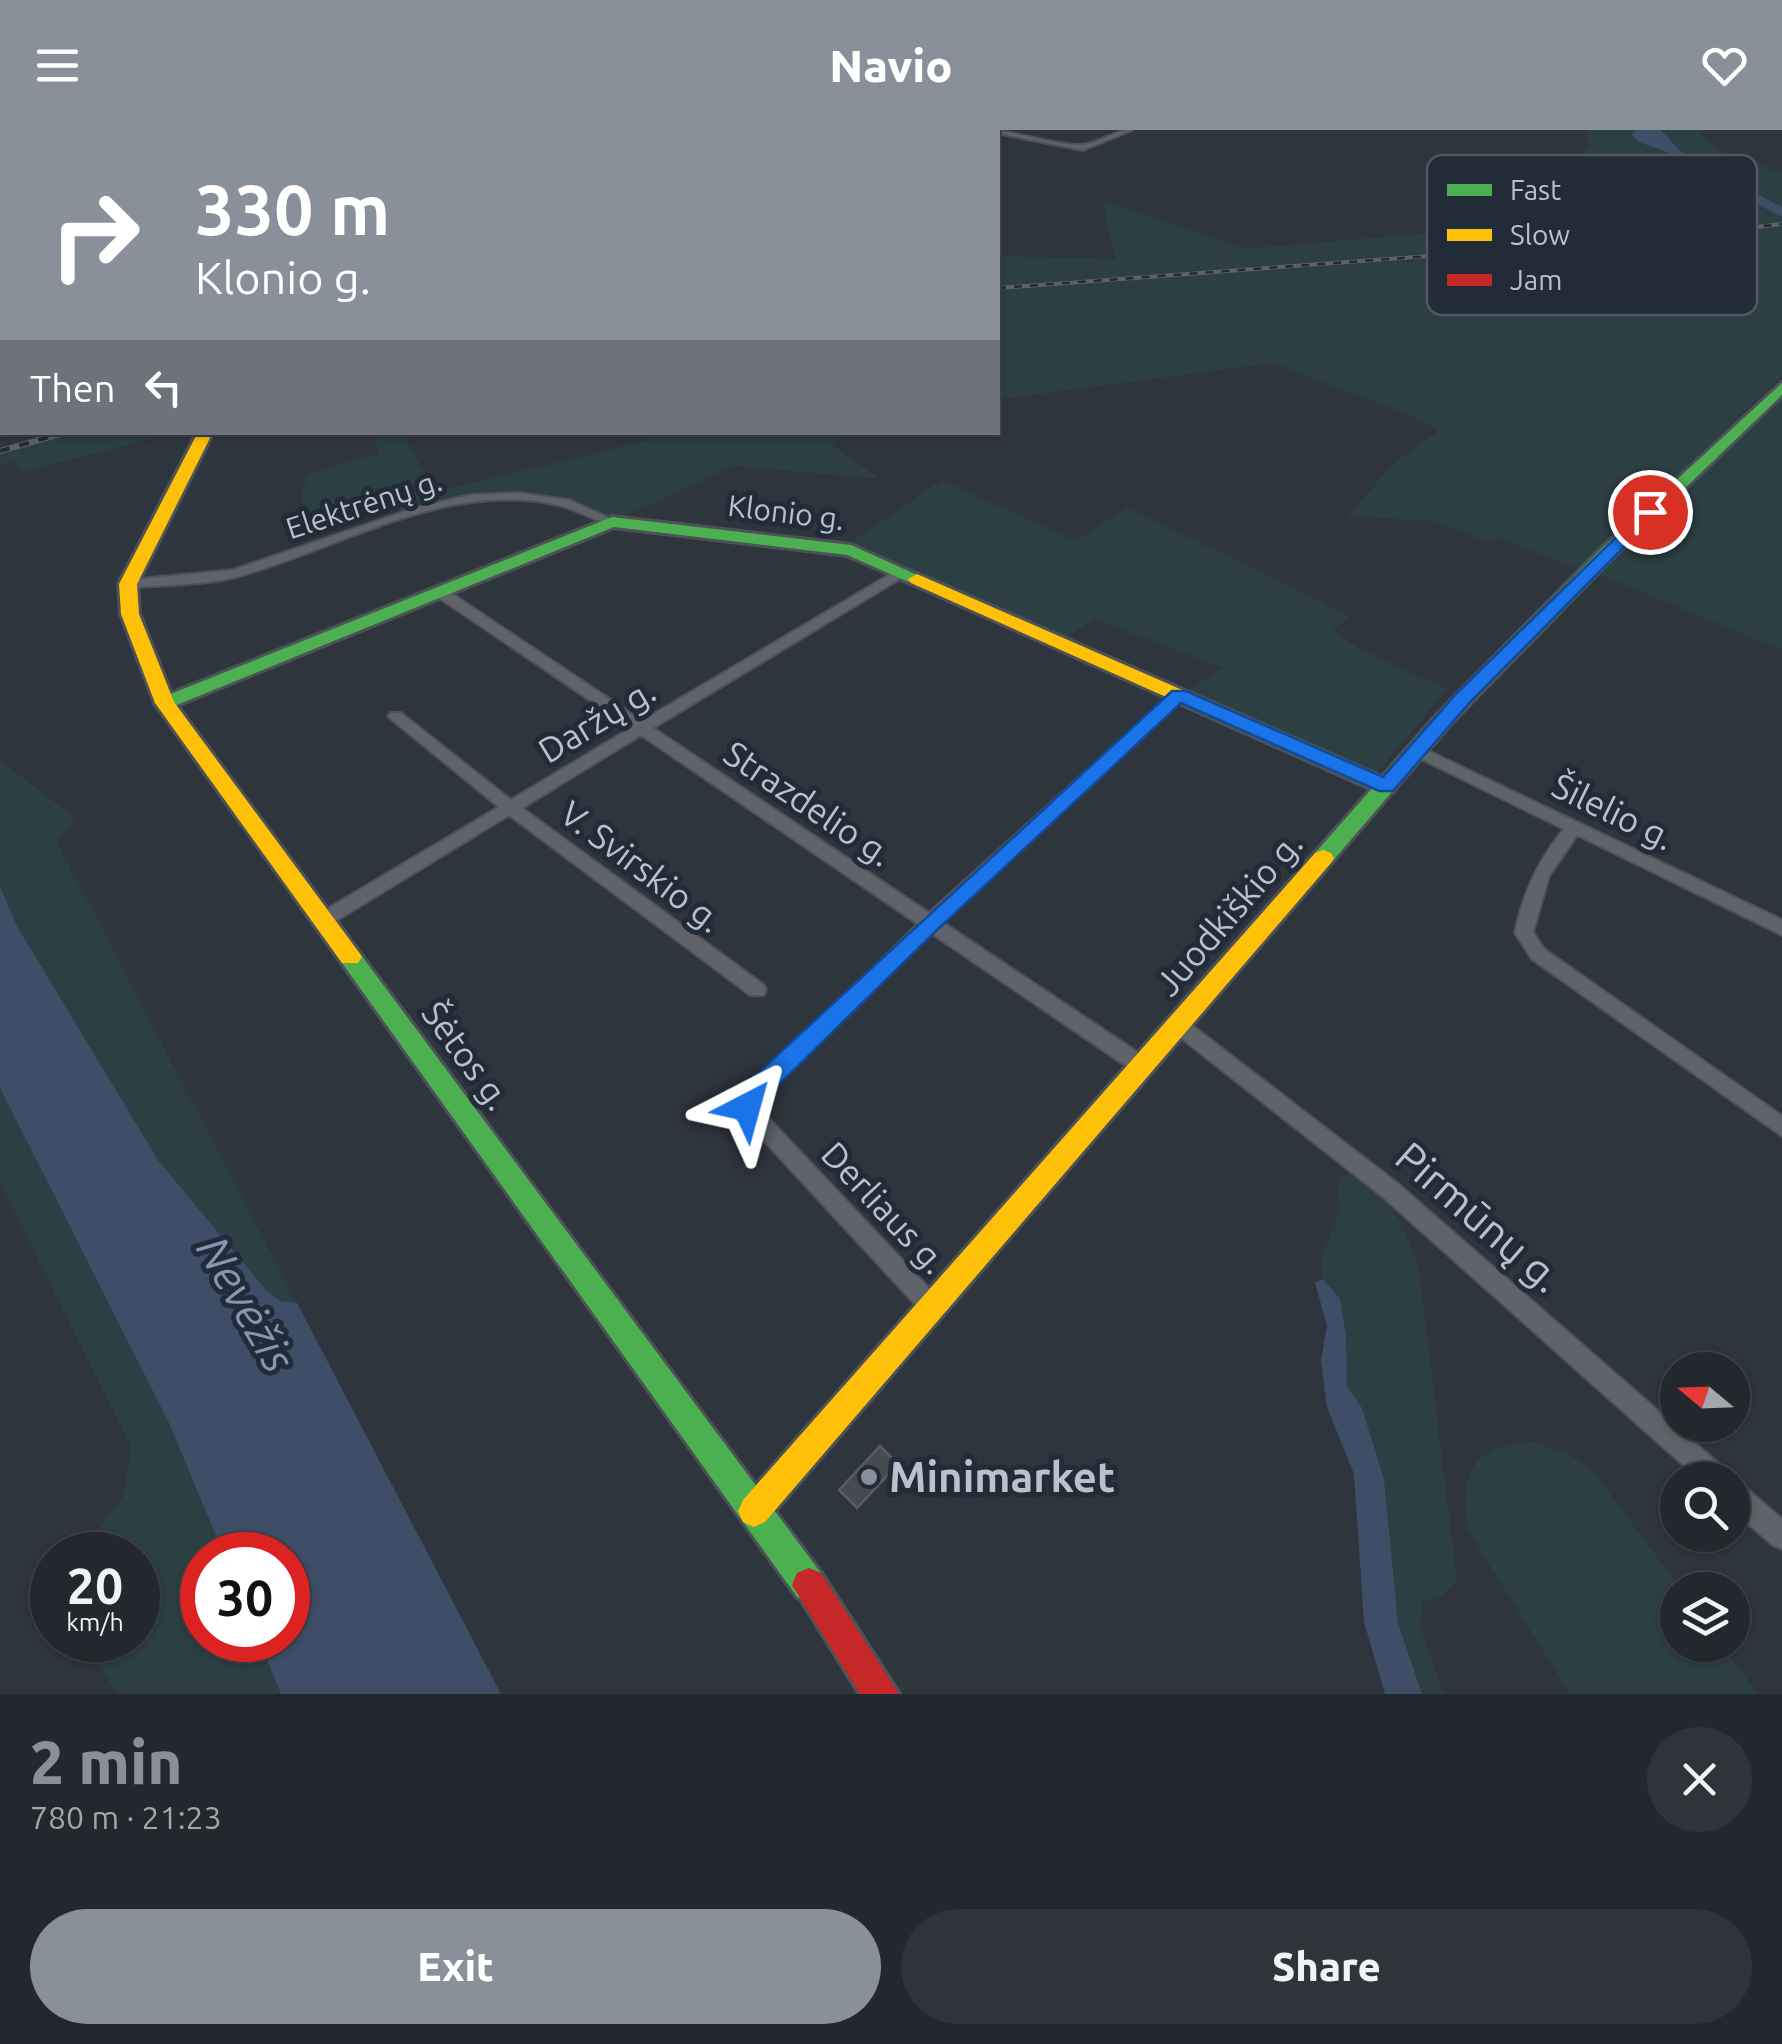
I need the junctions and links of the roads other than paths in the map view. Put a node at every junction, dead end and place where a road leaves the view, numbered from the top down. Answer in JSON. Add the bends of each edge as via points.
{"nodes":[{"id":1,"x":1128,"y":130,"type":"edge"},
{"id":2,"x":1000,"y":133,"type":"edge"},
{"id":3,"x":1782,"y":387,"type":"edge"},
{"id":4,"x":204,"y":435,"type":"edge"},
{"id":5,"x":612,"y":522,"type":"junction"},
{"id":6,"x":901,"y":572,"type":"junction"},
{"id":7,"x":128,"y":584,"type":"junction"},
{"id":8,"x":440,"y":592,"type":"junction"},
{"id":9,"x":1179,"y":695,"type":"junction"},
{"id":10,"x":165,"y":703,"type":"junction"},
{"id":11,"x":396,"y":716,"type":"dead end"},
{"id":12,"x":643,"y":728,"type":"junction"},
{"id":13,"x":1418,"y":750,"type":"junction"},
{"id":14,"x":1386,"y":786,"type":"junction"},
{"id":15,"x":512,"y":809,"type":"junction"},
{"id":16,"x":1574,"y":827,"type":"junction"},
{"id":17,"x":323,"y":920,"type":"junction"},
{"id":18,"x":930,"y":923,"type":"junction"},
{"id":19,"x":1782,"y":928,"type":"edge"},
{"id":20,"x":757,"y":990,"type":"dead end"},
{"id":21,"x":1178,"y":1025,"type":"junction"},
{"id":22,"x":1142,"y":1066,"type":"junction"},
{"id":23,"x":1782,"y":1126,"type":"edge"},
{"id":24,"x":933,"y":1308,"type":"junction"},
{"id":25,"x":1698,"y":1462,"type":"edge"},
{"id":26,"x":1750,"y":1508,"type":"edge"},
{"id":27,"x":754,"y":1511,"type":"junction"},
{"id":28,"x":1782,"y":1536,"type":"edge"},
{"id":29,"x":881,"y":1694,"type":"edge"}],
"edges":[{"from":1,"to":2,"type":"street","via":[[1082,148]]},
{"from":3,"to":13,"type":"street","name":"Juodkiškio g.","via":[[1596,565]]},
{"from":4,"to":7,"type":"street"},
{"from":5,"to":6,"type":"street","name":"Klonio g.","via":[[851,550]]},
{"from":5,"to":7,"type":"street","name":"Elektrėnų g.","via":[[559,500],[466,500],[418,509],[232,574]]},
{"from":5,"to":8,"type":"street","name":"Klonio g."},
{"from":6,"to":9,"type":"street","name":"Klonio g."},
{"from":6,"to":12,"type":"street","name":"Daržų g."},
{"from":7,"to":10,"type":"street","name":"Šėtos g.","via":[[130,614]]},
{"from":8,"to":10,"type":"street","name":"Klonio g."},
{"from":8,"to":12,"type":"street","name":"Strazdelio g."},
{"from":9,"to":14,"type":"street","name":"Klonio g."},
{"from":9,"to":18,"type":"street","name":"Derliaus g."},
{"from":10,"to":17,"type":"street","name":"Šėtos g."},
{"from":11,"to":15,"type":"street","name":"V. Svirskio g."},
{"from":12,"to":15,"type":"street","name":"Daržų g."},
{"from":12,"to":18,"type":"street","name":"Strazdelio g."},
{"from":13,"to":14,"type":"street","name":"Juodkiškio g."},
{"from":13,"to":16,"type":"street","name":"Šilelio g."},
{"from":14,"to":21,"type":"street","name":"Juodkiškio g."},
{"from":15,"to":17,"type":"street","name":"Daržų g."},
{"from":15,"to":20,"type":"street","name":"V. Svirskio g."},
{"from":16,"to":19,"type":"street","name":"Šilelio g."},
{"from":16,"to":23,"type":"street","via":[[1542,867],[1528,910],[1524,932],[1538,954]]},
{"from":17,"to":27,"type":"street","name":"Šėtos g."},
{"from":18,"to":22,"type":"street","name":"Strazdelio g."},
{"from":18,"to":24,"type":"street","name":"Derliaus g.","via":[[754,1092],[747,1107]]},
{"from":21,"to":22,"type":"street","name":"Juodkiškio g."},
{"from":21,"to":25,"type":"street","name":"Pirmūnų g.","via":[[1390,1190]]},
{"from":22,"to":24,"type":"street","name":"Juodkiškio g."},
{"from":24,"to":27,"type":"street","name":"Juodkiškio g."},
{"from":26,"to":28,"type":"street"},
{"from":27,"to":29,"type":"street","name":"Šėtos g."}]}
